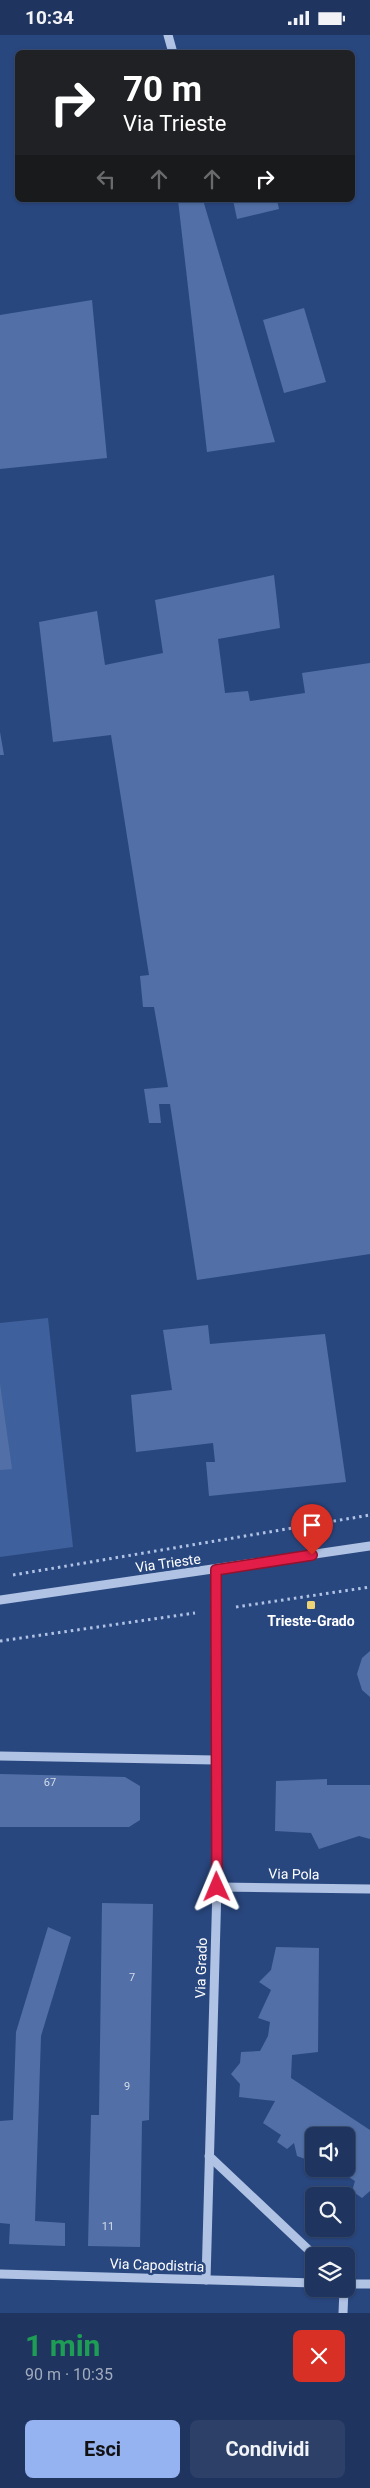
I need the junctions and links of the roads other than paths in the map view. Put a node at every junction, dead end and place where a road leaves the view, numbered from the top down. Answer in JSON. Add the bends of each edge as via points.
{"nodes":[{"id":1,"x":168,"y":35,"type":"edge"},
{"id":2,"x":172,"y":50,"type":"edge"},
{"id":3,"x":370,"y":1546,"type":"edge"},
{"id":4,"x":216,"y":1570,"type":"junction"},
{"id":5,"x":0,"y":1600,"type":"edge"},
{"id":6,"x":0,"y":1756,"type":"edge"},
{"id":7,"x":215,"y":1760,"type":"junction"},
{"id":8,"x":217,"y":1887,"type":"junction"},
{"id":9,"x":370,"y":1889,"type":"edge"},
{"id":10,"x":209,"y":2156,"type":"junction"},
{"id":11,"x":305,"y":2247,"type":"edge"},
{"id":12,"x":0,"y":2274,"type":"edge"},
{"id":13,"x":206,"y":2280,"type":"junction"},
{"id":14,"x":305,"y":2283,"type":"edge"},
{"id":15,"x":355,"y":2284,"type":"edge"},
{"id":16,"x":370,"y":2284,"type":"edge"},
{"id":17,"x":344,"y":2297,"type":"edge"},
{"id":18,"x":343,"y":2313,"type":"edge"}],
"edges":[{"from":1,"to":2,"type":"street"},
{"from":3,"to":4,"type":"street","name":"Via Trieste"},
{"from":4,"to":5,"type":"street","name":"Via Trieste"},
{"from":4,"to":7,"type":"street","name":"Via Grado"},
{"from":6,"to":7,"type":"street"},
{"from":7,"to":8,"type":"street","name":"Via Grado"},
{"from":8,"to":9,"type":"street","name":"Via Pola"},
{"from":8,"to":10,"type":"street","name":"Via Grado"},
{"from":10,"to":11,"type":"street"},
{"from":10,"to":13,"type":"street","name":"Via Grado"},
{"from":12,"to":13,"type":"street","name":"Via Capodistria"},
{"from":13,"to":14,"type":"street","name":"Via Capodistria"},
{"from":15,"to":16,"type":"street"},
{"from":17,"to":18,"type":"street"}]}
